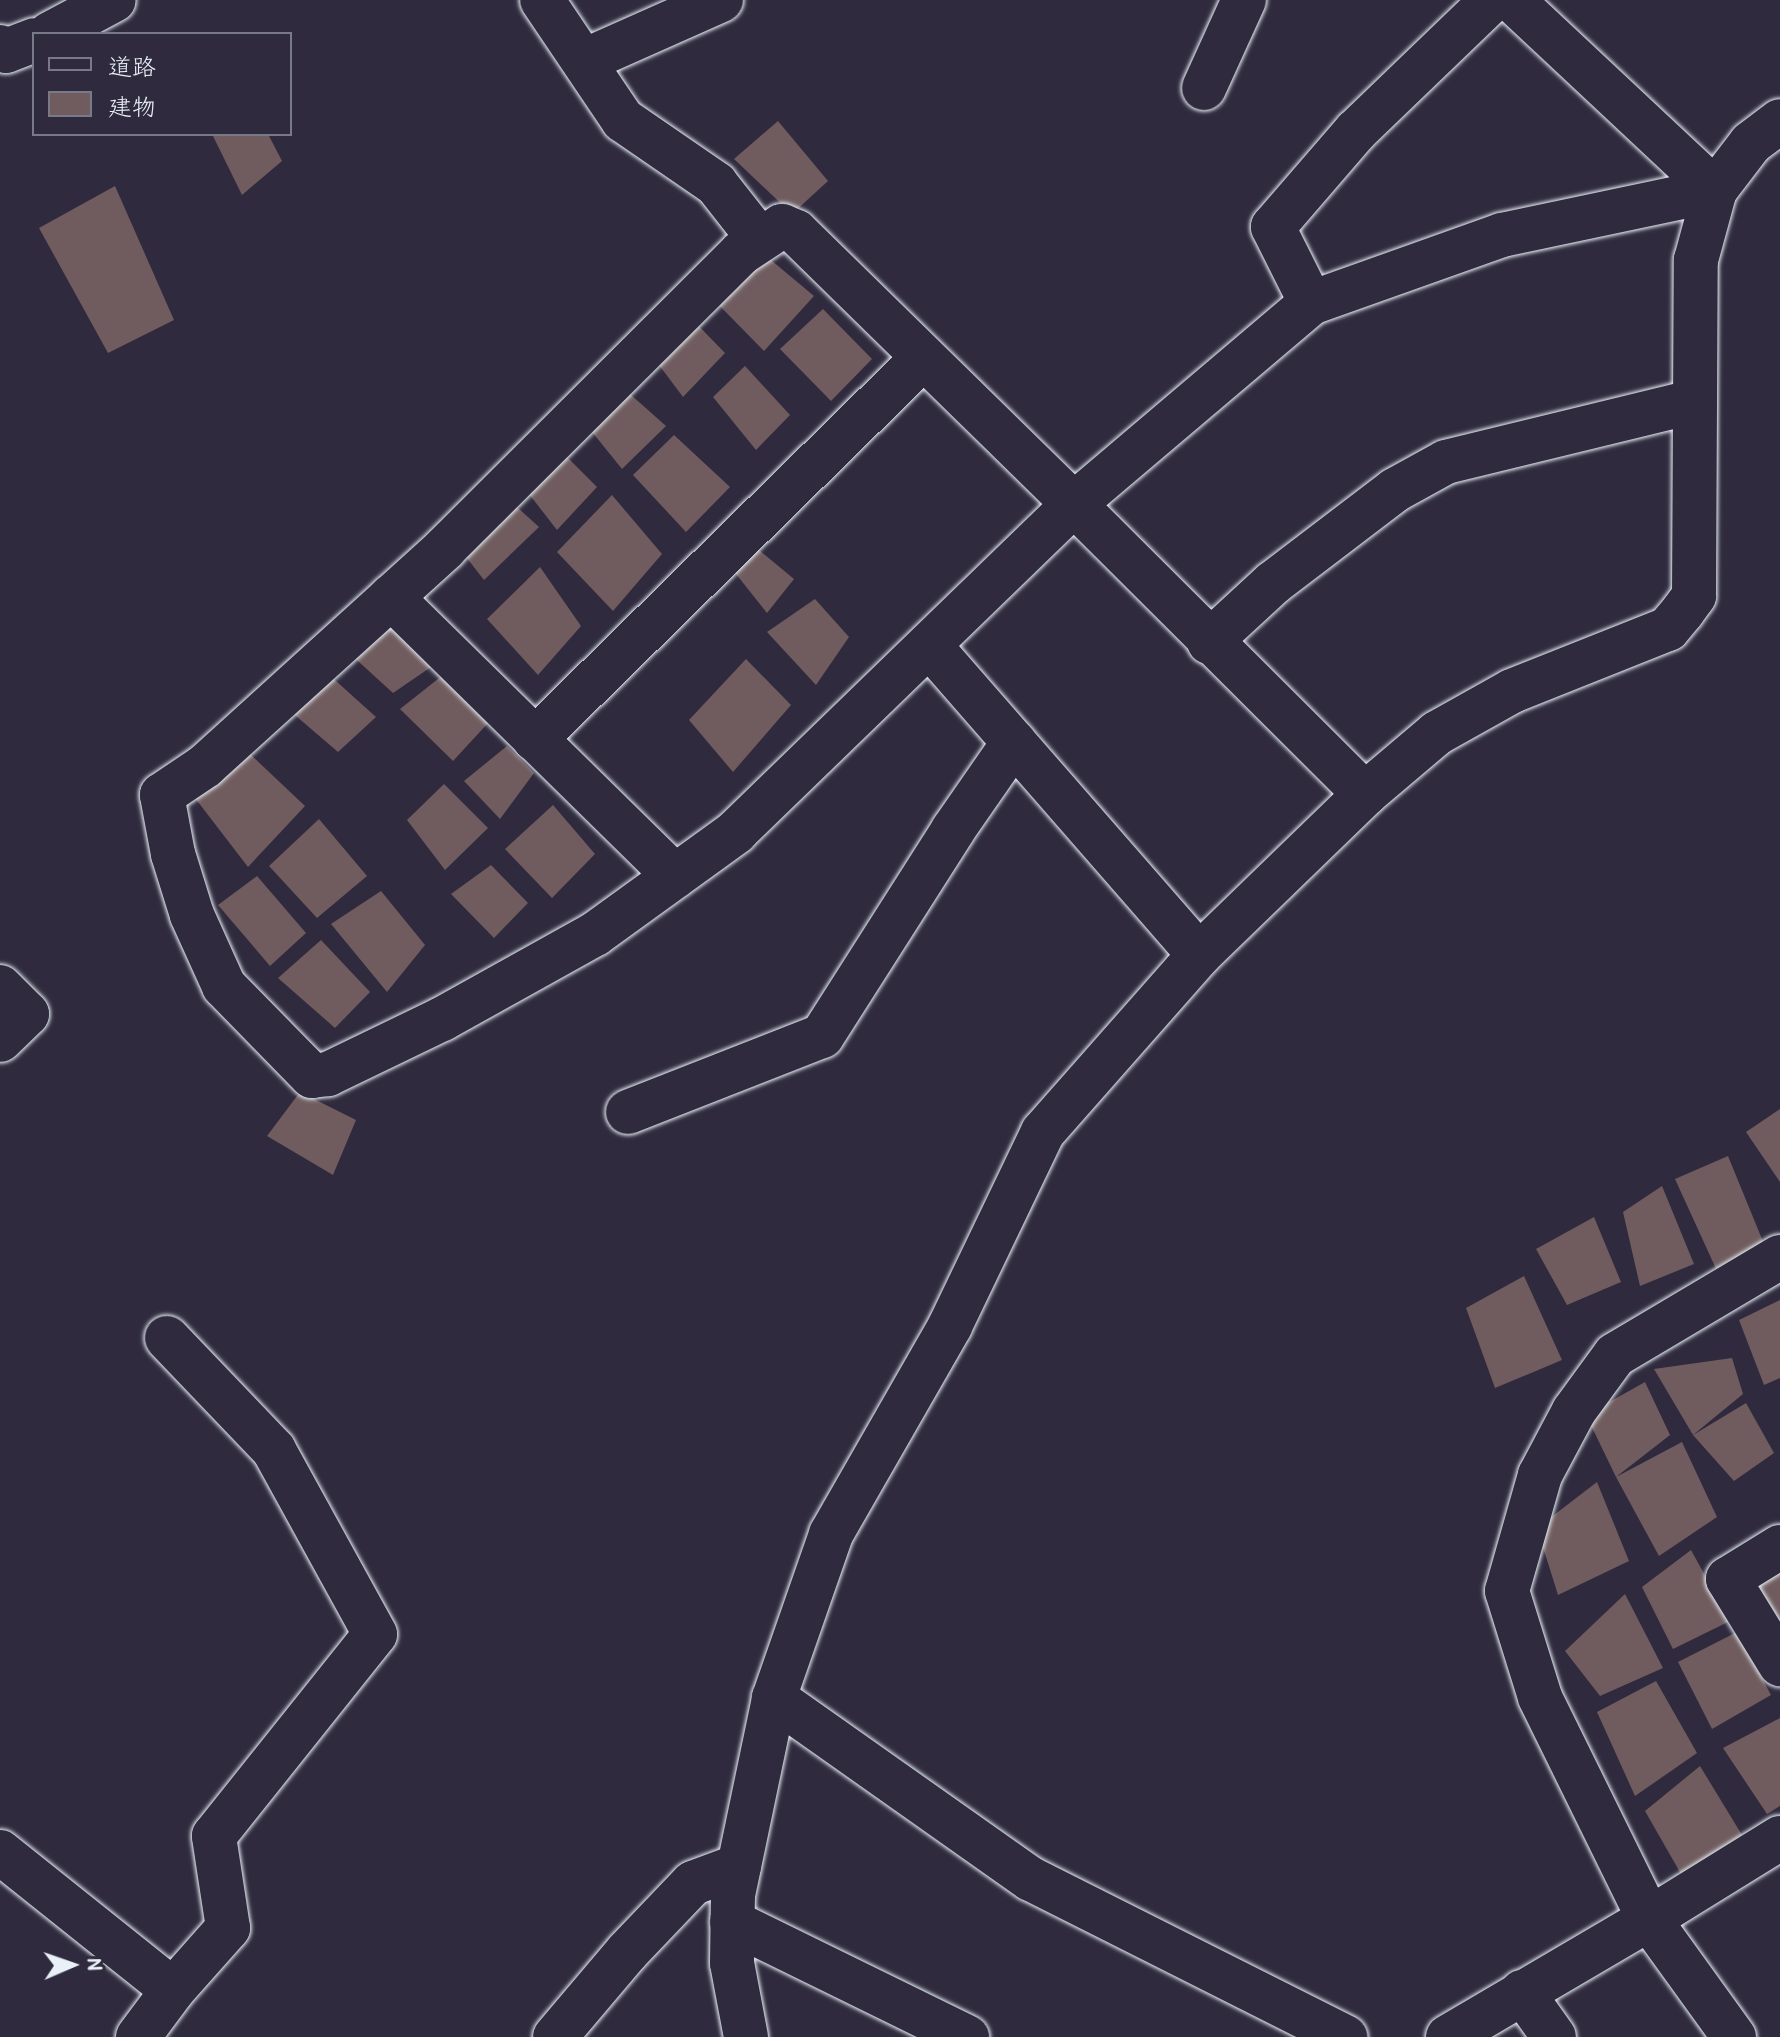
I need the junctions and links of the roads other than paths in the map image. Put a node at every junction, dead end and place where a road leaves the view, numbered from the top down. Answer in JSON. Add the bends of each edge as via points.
{"nodes":[{"id":1,"x":114,"y":0,"type":"edge"},
{"id":2,"x":542,"y":0,"type":"edge"},
{"id":3,"x":721,"y":0,"type":"edge"},
{"id":4,"x":1244,"y":0,"type":"edge"},
{"id":5,"x":1492,"y":0,"type":"edge"},
{"id":6,"x":1512,"y":0,"type":"edge"},
{"id":7,"x":54,"y":32,"type":"edge"},
{"id":8,"x":32,"y":41,"type":"edge"},
{"id":9,"x":0,"y":47,"type":"edge"},
{"id":10,"x":584,"y":61,"type":"junction"},
{"id":11,"x":1204,"y":88,"type":"dead end"},
{"id":12,"x":1780,"y":121,"type":"edge"},
{"id":13,"x":1715,"y":190,"type":"junction"},
{"id":14,"x":760,"y":240,"type":"junction"},
{"id":15,"x":1311,"y":303,"type":"junction"},
{"id":16,"x":924,"y":357,"type":"junction"},
{"id":17,"x":1693,"y":402,"type":"junction"},
{"id":18,"x":1074,"y":504,"type":"junction"},
{"id":19,"x":391,"y":597,"type":"junction"},
{"id":20,"x":1209,"y":642,"type":"junction"},
{"id":21,"x":929,"y":645,"type":"junction"},
{"id":22,"x":535,"y":739,"type":"junction"},
{"id":23,"x":1014,"y":742,"type":"junction"},
{"id":24,"x":1365,"y":794,"type":"junction"},
{"id":25,"x":675,"y":876,"type":"junction"},
{"id":26,"x":1199,"y":955,"type":"junction"},
{"id":27,"x":0,"y":987,"type":"edge"},
{"id":28,"x":0,"y":1040,"type":"edge"},
{"id":29,"x":628,"y":1112,"type":"dead end"},
{"id":30,"x":1780,"y":1257,"type":"edge"},
{"id":31,"x":167,"y":1338,"type":"dead end"},
{"id":32,"x":1780,"y":1547,"type":"edge"},
{"id":33,"x":1780,"y":1664,"type":"edge"},
{"id":34,"x":774,"y":1698,"type":"junction"},
{"id":35,"x":1780,"y":1838,"type":"edge"},
{"id":36,"x":0,"y":1852,"type":"edge"},
{"id":37,"x":739,"y":1866,"type":"junction"},
{"id":38,"x":1649,"y":1919,"type":"junction"},
{"id":39,"x":732,"y":1922,"type":"junction"},
{"id":40,"x":173,"y":1990,"type":"junction"},
{"id":41,"x":1522,"y":1992,"type":"junction"},
{"id":42,"x":573,"y":2028,"type":"edge"},
{"id":43,"x":138,"y":2037,"type":"edge"},
{"id":44,"x":746,"y":2037,"type":"edge"},
{"id":45,"x":967,"y":2037,"type":"edge"},
{"id":46,"x":1345,"y":2037,"type":"edge"},
{"id":47,"x":1448,"y":2037,"type":"edge"},
{"id":48,"x":1554,"y":2037,"type":"edge"},
{"id":49,"x":1734,"y":2037,"type":"edge"}],
"edges":[{"from":1,"to":7,"type":"street"},
{"from":2,"to":10,"type":"street"},
{"from":3,"to":10,"type":"street"},
{"from":4,"to":11,"type":"street"},
{"from":5,"to":15,"type":"street","via":[[1356,131],[1273,227]]},
{"from":6,"to":13,"type":"street"},
{"from":8,"to":9,"type":"street","via":[[6,51]]},
{"from":10,"to":14,"type":"street","via":[[623,120],[716,184]]},
{"from":12,"to":13,"type":"street","via":[[1751,143]]},
{"from":13,"to":15,"type":"street","via":[[1502,235]]},
{"from":13,"to":17,"type":"street","via":[[1696,260]]},
{"from":14,"to":16,"type":"street","via":[[775,228],[791,228]]},
{"from":14,"to":19,"type":"street"},
{"from":15,"to":18,"type":"street"},
{"from":16,"to":18,"type":"street"},
{"from":16,"to":22,"type":"street"},
{"from":17,"to":20,"type":"street","via":[[1446,462],[1395,490],[1273,583]]},
{"from":17,"to":24,"type":"street","via":[[1694,596],[1668,629],[1512,691],[1437,733]]},
{"from":18,"to":20,"type":"street"},
{"from":18,"to":21,"type":"street"},
{"from":19,"to":22,"type":"street"},
{"from":19,"to":25,"type":"street","via":[[205,766],[162,795],[192,915],[224,986],[312,1076],[328,1074],[442,1019],[595,934]]},
{"from":20,"to":24,"type":"street"},
{"from":21,"to":23,"type":"street"},
{"from":21,"to":25,"type":"street","via":[[736,832]]},
{"from":22,"to":25,"type":"street"},
{"from":23,"to":26,"type":"street"},
{"from":23,"to":29,"type":"street","via":[[822,1036]]},
{"from":24,"to":26,"type":"street"},
{"from":26,"to":34,"type":"street","via":[[1043,1132],[950,1326],[831,1534]]},
{"from":27,"to":28,"type":"street","via":[[27,1014]]},
{"from":30,"to":38,"type":"street","via":[[1615,1355],[1574,1411],[1540,1475],[1507,1591],[1540,1697]]},
{"from":31,"to":40,"type":"street","via":[[274,1450],[375,1634],[214,1836],[228,1928]]},
{"from":32,"to":33,"type":"street","via":[[1728,1579]]},
{"from":34,"to":37,"type":"street"},
{"from":34,"to":46,"type":"street","via":[[1031,1879]]},
{"from":35,"to":38,"type":"street"},
{"from":36,"to":40,"type":"street"},
{"from":37,"to":39,"type":"street"},
{"from":37,"to":42,"type":"street","via":[[693,1883]]},
{"from":38,"to":41,"type":"street"},
{"from":38,"to":49,"type":"street"},
{"from":39,"to":44,"type":"street","via":[[732,1963]]},
{"from":39,"to":45,"type":"street"},
{"from":40,"to":43,"type":"street"},
{"from":41,"to":47,"type":"street"},
{"from":41,"to":48,"type":"street"}]}
